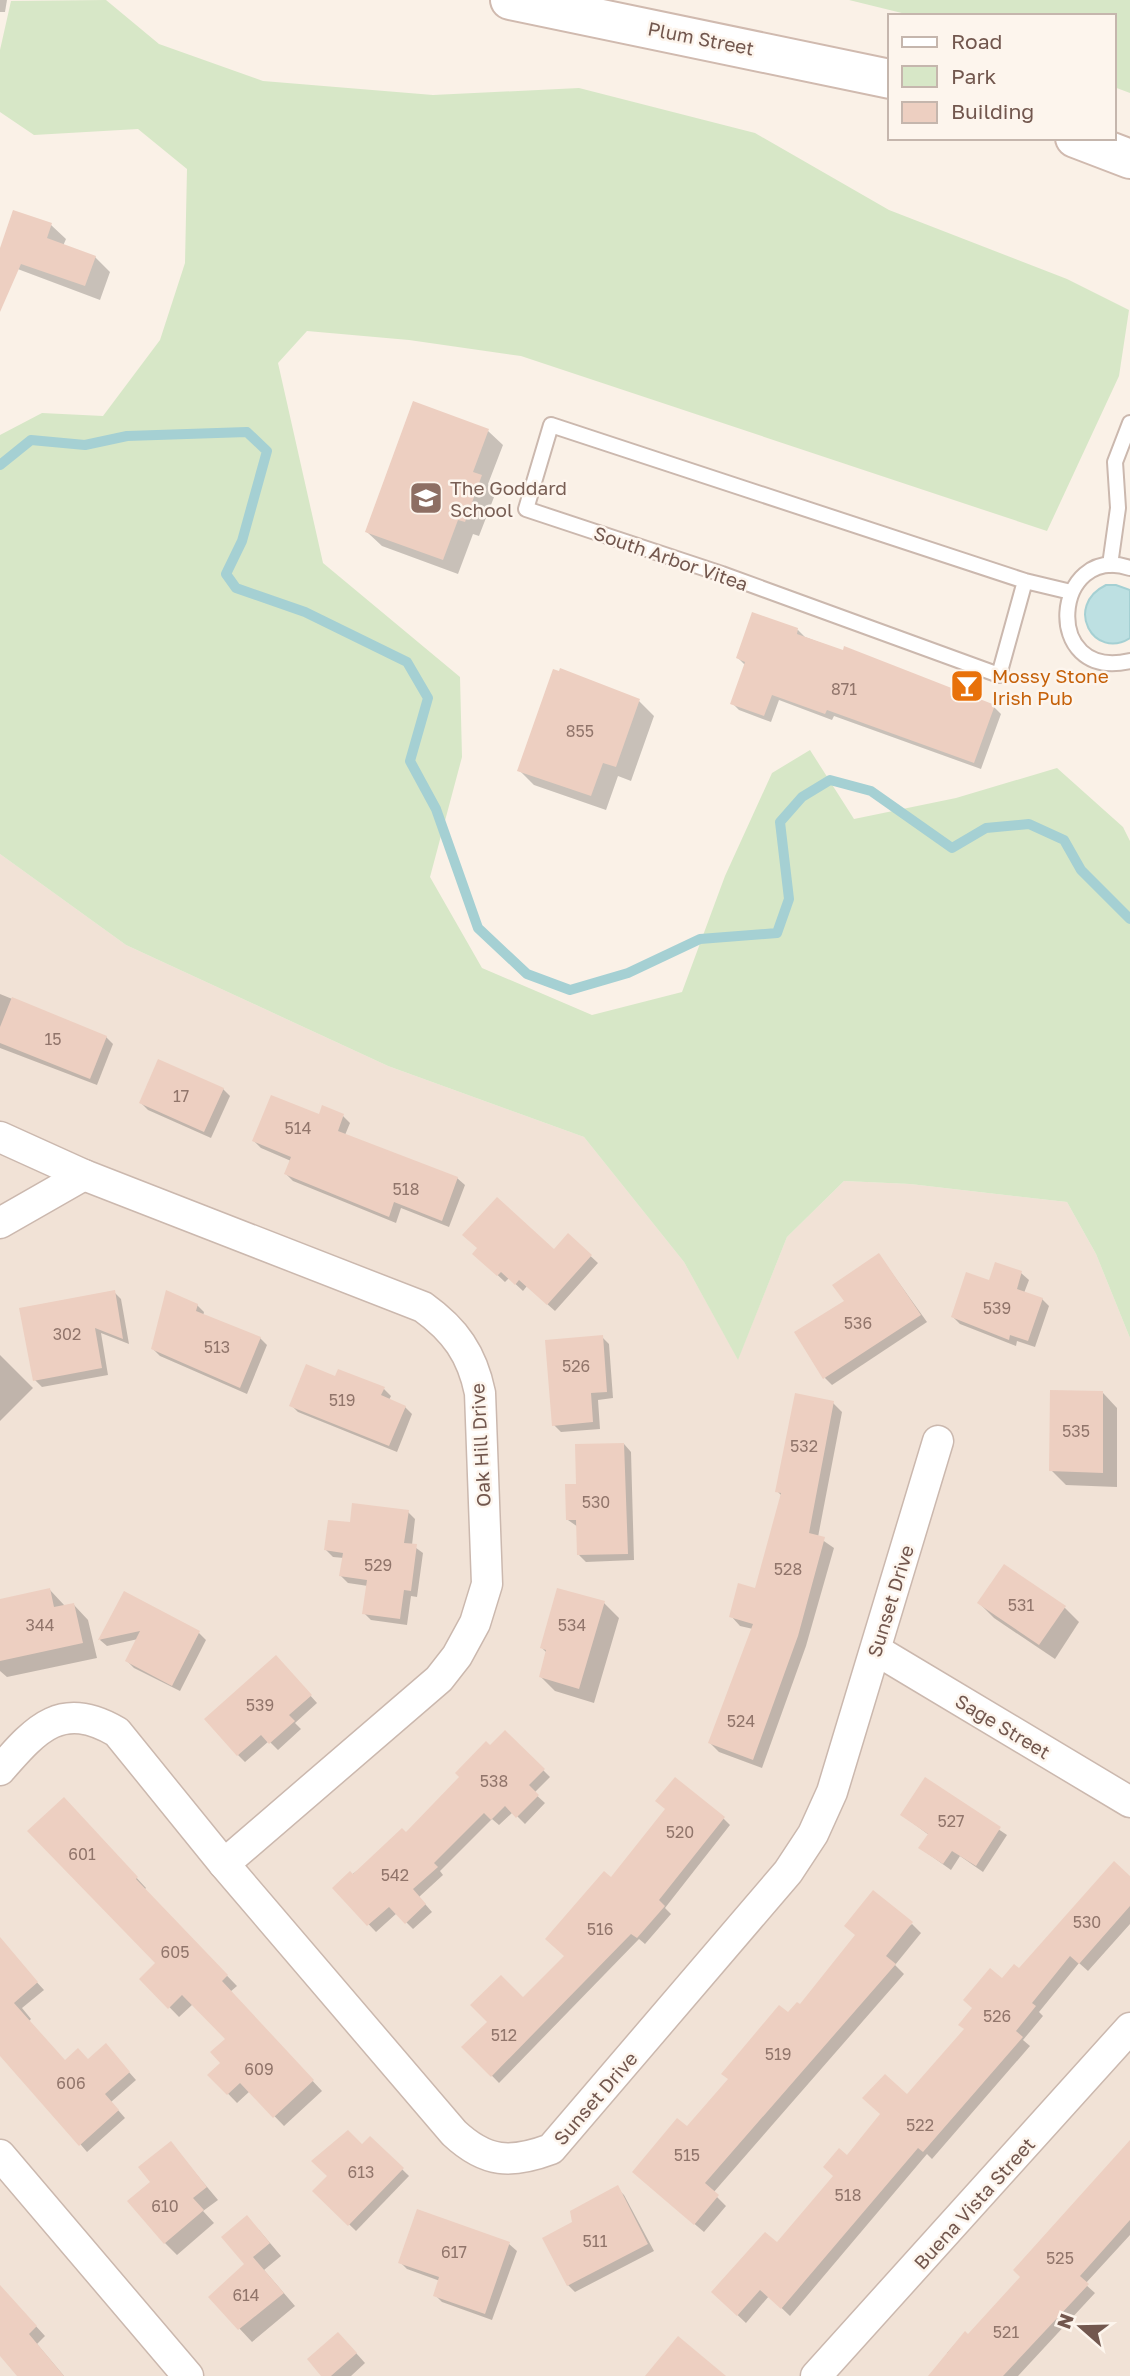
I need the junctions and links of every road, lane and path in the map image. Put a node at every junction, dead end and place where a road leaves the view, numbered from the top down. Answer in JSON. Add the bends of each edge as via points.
{"nodes":[{"id":1,"x":510,"y":0,"type":"edge"},
{"id":2,"x":888,"y":79,"type":"edge"},
{"id":3,"x":1080,"y":140,"type":"edge"},
{"id":4,"x":1130,"y":159,"type":"edge"},
{"id":5,"x":1130,"y":423,"type":"edge"},
{"id":6,"x":1130,"y":493,"type":"edge"},
{"id":7,"x":1118,"y":508,"type":"junction"},
{"id":8,"x":1110,"y":565,"type":"junction"},
{"id":9,"x":1130,"y":568,"type":"edge"},
{"id":10,"x":1025,"y":581,"type":"junction"},
{"id":11,"x":1071,"y":592,"type":"junction"},
{"id":12,"x":1130,"y":661,"type":"edge"},
{"id":13,"x":0,"y":1137,"type":"edge"},
{"id":14,"x":84,"y":1175,"type":"junction"},
{"id":15,"x":0,"y":1223,"type":"edge"},
{"id":16,"x":938,"y":1441,"type":"dead end"},
{"id":17,"x":876,"y":1650,"type":"junction"},
{"id":18,"x":0,"y":1770,"type":"edge"},
{"id":19,"x":1130,"y":1802,"type":"edge"},
{"id":20,"x":224,"y":1864,"type":"junction"},
{"id":21,"x":1130,"y":2028,"type":"edge"},
{"id":22,"x":0,"y":2155,"type":"edge"},
{"id":23,"x":188,"y":2376,"type":"edge"},
{"id":24,"x":816,"y":2376,"type":"edge"}],
"edges":[{"from":1,"to":2,"type":"main road","name":"Plum Street"},
{"from":3,"to":4,"type":"main road"},
{"from":5,"to":7,"type":"lane","via":[[1115,462]]},
{"from":6,"to":7,"type":"lane"},
{"from":7,"to":8,"type":"lane"},
{"from":8,"to":9,"type":"lane"},
{"from":8,"to":11,"type":"lane","via":[[1094,569]]},
{"from":10,"to":10,"type":"lane","name":"South Arbor Vitea","via":[[551,425],[526,509],[722,574],[999,675]]},
{"from":10,"to":11,"type":"lane","name":"South Arbor Vitea"},
{"from":11,"to":12,"type":"lane","via":[[1066,624],[1083,652],[1112,664]]},
{"from":13,"to":14,"type":"street","name":"Oak Hill Drive"},
{"from":14,"to":15,"type":"street"},
{"from":14,"to":20,"type":"street","name":"Oak Hill Drive","via":[[422,1307],[464,1344],[480,1393],[487,1584],[475,1623],[439,1679]]},
{"from":16,"to":17,"type":"street","name":"Sunset Drive"},
{"from":17,"to":19,"type":"street","name":"Sage Street"},
{"from":17,"to":20,"type":"street","name":"Sunset Drive","via":[[832,1792],[813,1834],[788,1872],[551,2149],[528,2158],[497,2158],[473,2151],[454,2133]]},
{"from":18,"to":20,"type":"street","name":"Sunset Drive","via":[[33,1733],[56,1720],[97,1721],[117,1732]]},
{"from":21,"to":24,"type":"street","name":"Buena Vista Street"},
{"from":22,"to":23,"type":"street"}]}
